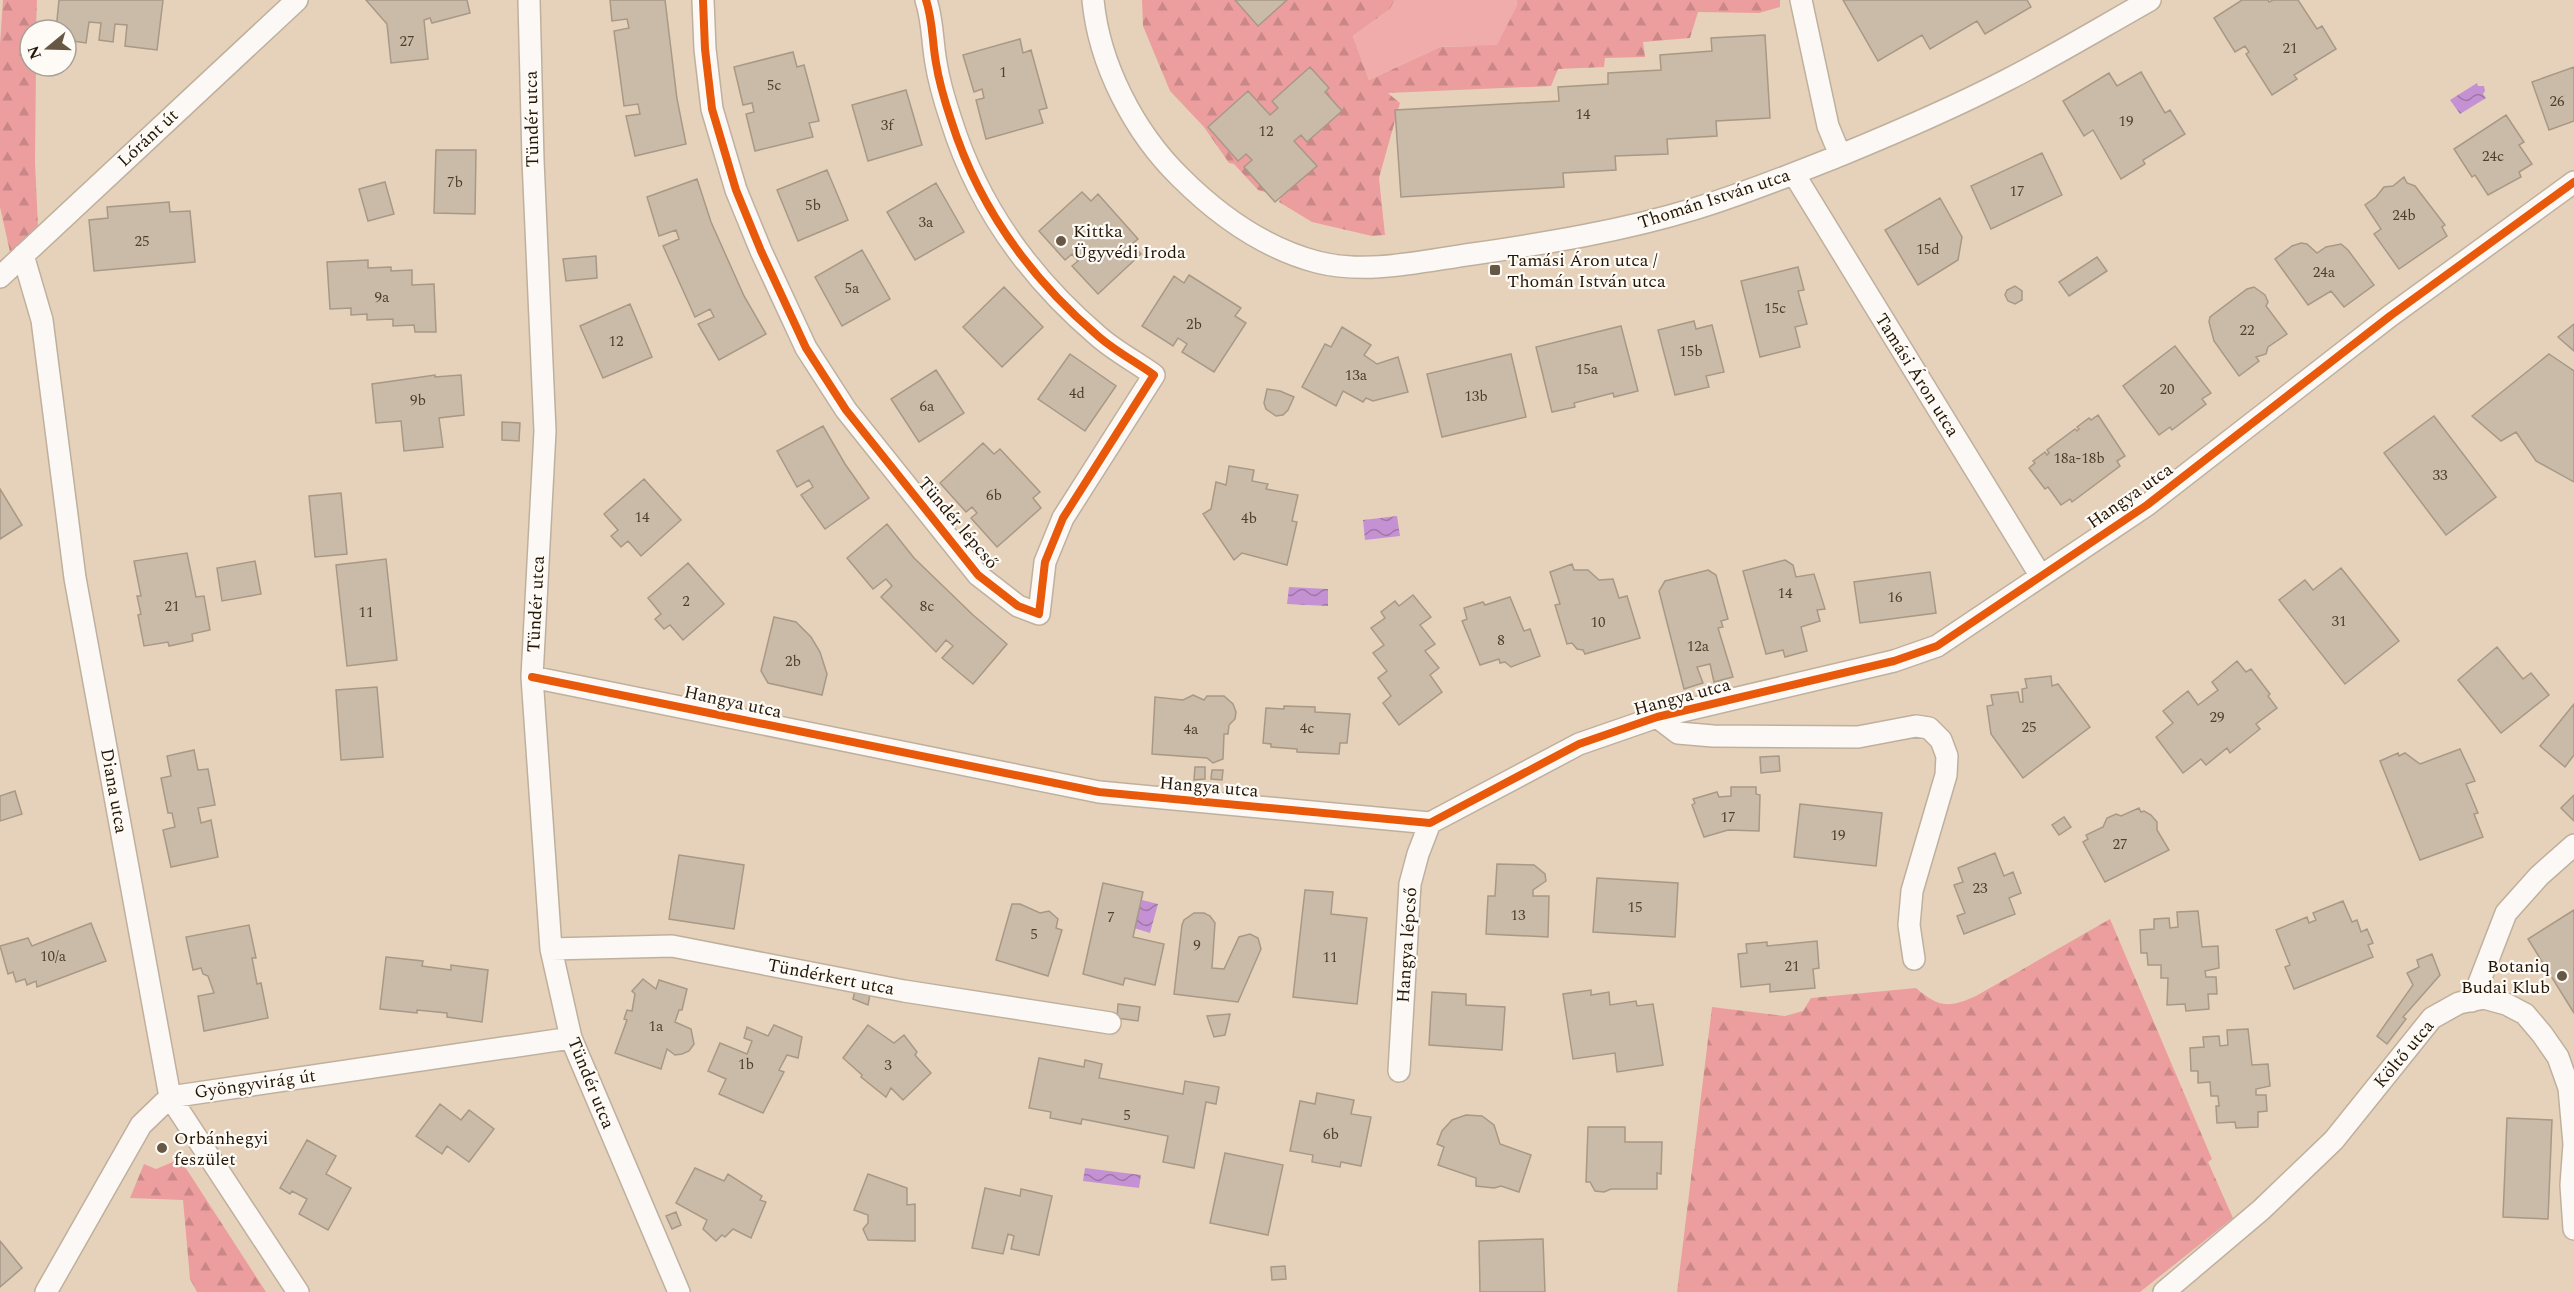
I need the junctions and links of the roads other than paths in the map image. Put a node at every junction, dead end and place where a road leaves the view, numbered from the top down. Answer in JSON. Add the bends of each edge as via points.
{"nodes":[{"id":1,"x":297,"y":0,"type":"edge"},
{"id":2,"x":530,"y":0,"type":"edge"},
{"id":3,"x":703,"y":0,"type":"edge"},
{"id":4,"x":926,"y":0,"type":"edge"},
{"id":5,"x":1092,"y":0,"type":"edge"},
{"id":6,"x":1801,"y":0,"type":"edge"},
{"id":7,"x":2150,"y":0,"type":"edge"},
{"id":8,"x":1840,"y":155,"type":"junction"},
{"id":9,"x":1794,"y":174,"type":"junction"},
{"id":10,"x":2574,"y":182,"type":"edge"},
{"id":11,"x":23,"y":255,"type":"junction"},
{"id":12,"x":0,"y":277,"type":"edge"},
{"id":13,"x":2040,"y":575,"type":"junction"},
{"id":14,"x":532,"y":676,"type":"junction"},
{"id":15,"x":1657,"y":717,"type":"junction"},
{"id":16,"x":1430,"y":823,"type":"junction"},
{"id":17,"x":2574,"y":845,"type":"edge"},
{"id":18,"x":551,"y":949,"type":"junction"},
{"id":19,"x":1914,"y":959,"type":"dead end"},
{"id":20,"x":2472,"y":1001,"type":"junction"},
{"id":21,"x":1110,"y":1023,"type":"dead end"},
{"id":22,"x":571,"y":1038,"type":"junction"},
{"id":23,"x":1399,"y":1071,"type":"dead end"},
{"id":24,"x":170,"y":1097,"type":"junction"},
{"id":25,"x":2574,"y":1229,"type":"edge"},
{"id":26,"x":46,"y":1292,"type":"edge"},
{"id":27,"x":298,"y":1292,"type":"edge"},
{"id":28,"x":679,"y":1292,"type":"edge"},
{"id":29,"x":2164,"y":1292,"type":"edge"}],
"edges":[{"from":1,"to":11,"type":"street","name":"Lóránt út"},
{"from":2,"to":14,"type":"street","name":"Tündér utca","via":[[544,431]]},
{"from":3,"to":4,"type":"street","name":"Tündér lépcső","via":[[712,109],[730,170],[761,251],[806,348],[846,410],[978,575],[1018,606],[1039,614],[1045,562],[1063,518],[1154,375],[1099,338],[1028,266],[1005,235],[969,171],[951,121]]},
{"from":5,"to":9,"type":"street","name":"Thomán István utca","via":[[1103,49],[1120,91],[1167,165],[1201,199],[1238,226],[1316,262],[1361,269],[1543,243],[1676,214]]},
{"from":6,"to":8,"type":"street","via":[[1828,126]]},
{"from":7,"to":8,"type":"street","name":"Thomán István utca","via":[[2008,80]]},
{"from":8,"to":9,"type":"street","name":"Thomán István utca"},
{"from":9,"to":13,"type":"street","name":"Tamási Áron utca"},
{"from":10,"to":13,"type":"street","name":"Hangya utca","via":[[2390,316],[2147,505]]},
{"from":11,"to":12,"type":"street","name":"Lóránt út"},
{"from":11,"to":24,"type":"street","name":"Diana utca","via":[[42,320],[75,578]]},
{"from":13,"to":15,"type":"street","name":"Hangya utca","via":[[1937,646],[1893,661]]},
{"from":14,"to":16,"type":"street","name":"Hangya utca","via":[[1099,792]]},
{"from":14,"to":18,"type":"street","name":"Tündér utca"},
{"from":15,"to":16,"type":"street","name":"Hangya utca","via":[[1579,744]]},
{"from":15,"to":19,"type":"street","name":"Hangya utca","via":[[1678,733],[1713,736],[1858,737],[1916,726],[1929,728],[1941,740],[1947,756],[1946,776],[1912,891],[1909,925]]},
{"from":16,"to":23,"type":"street","name":"Hangya lépcső","via":[[1410,884]]},
{"from":17,"to":20,"type":"street","via":[[2506,913]]},
{"from":18,"to":21,"type":"street","name":"Tündérkert utca","via":[[672,946],[904,991]]},
{"from":18,"to":22,"type":"street","name":"Tündér utca"},
{"from":20,"to":25,"type":"street","name":"Költő utca","via":[[2484,998],[2524,1014],[2558,1057],[2569,1088],[2574,1144]]},
{"from":20,"to":29,"type":"street","name":"Költő utca","via":[[2459,1003],[2432,1018],[2334,1140],[2261,1210]]},
{"from":22,"to":24,"type":"street","name":"Gyöngyvirág út"},
{"from":22,"to":28,"type":"street","name":"Tündér utca"},
{"from":24,"to":26,"type":"street","name":"Gyöngyvirág út","via":[[141,1125]]},
{"from":24,"to":27,"type":"street","name":"Diana utca"}]}
